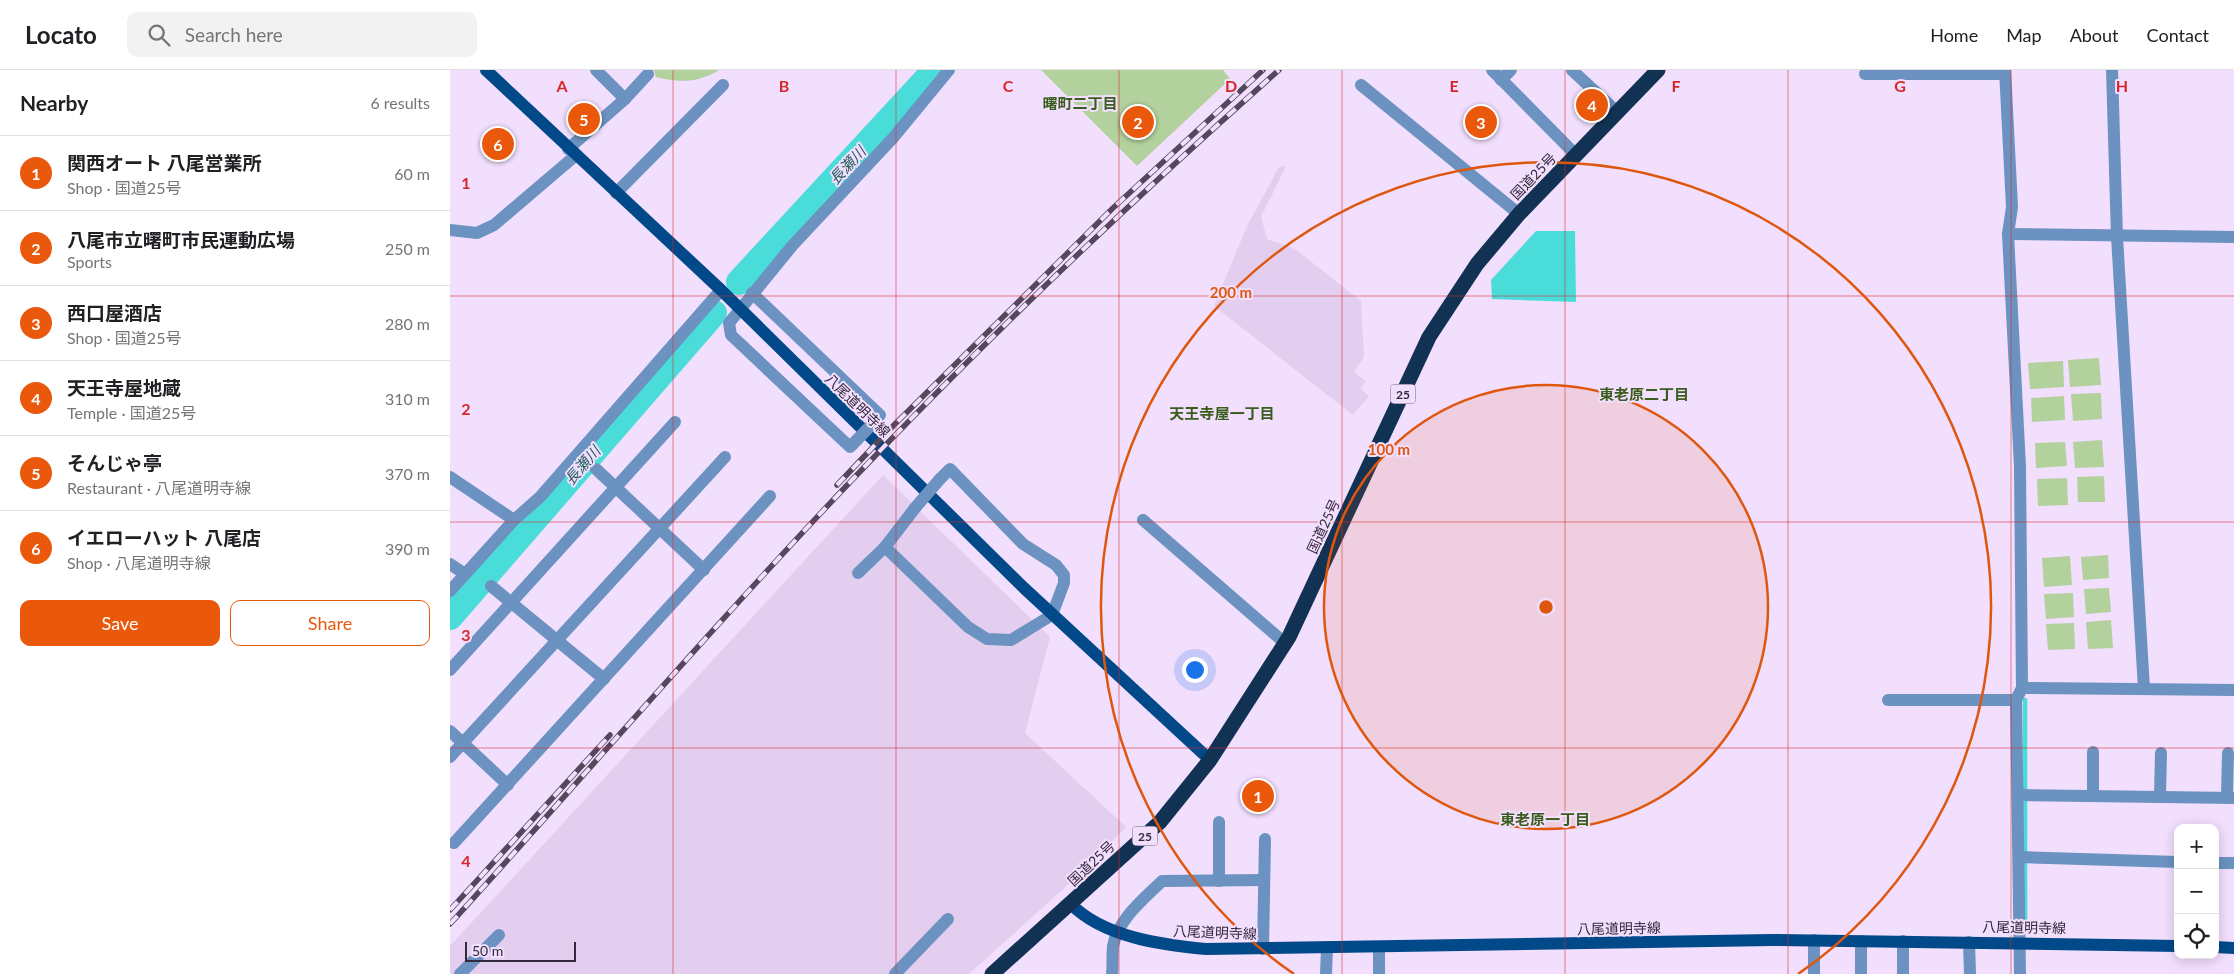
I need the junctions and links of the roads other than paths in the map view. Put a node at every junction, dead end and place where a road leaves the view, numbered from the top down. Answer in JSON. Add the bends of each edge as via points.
{"nodes":[{"id":1,"x":486,"y":70,"type":"edge"},
{"id":2,"x":596,"y":70,"type":"edge"},
{"id":3,"x":949,"y":70,"type":"edge"},
{"id":4,"x":1492,"y":70,"type":"edge"},
{"id":5,"x":1511,"y":70,"type":"edge"},
{"id":6,"x":1572,"y":70,"type":"edge"},
{"id":7,"x":1658,"y":70,"type":"edge"},
{"id":8,"x":2112,"y":70,"type":"edge"},
{"id":9,"x":2005,"y":72,"type":"edge"},
{"id":10,"x":648,"y":74,"type":"dead end"},
{"id":11,"x":1864,"y":74,"type":"dead end"},
{"id":12,"x":1501,"y":80,"type":"junction"},
{"id":13,"x":723,"y":85,"type":"dead end"},
{"id":14,"x":1361,"y":85,"type":"dead end"},
{"id":15,"x":625,"y":99,"type":"junction"},
{"id":16,"x":1618,"y":112,"type":"junction"},
{"id":17,"x":572,"y":152,"type":"junction"},
{"id":18,"x":1576,"y":155,"type":"junction"},
{"id":19,"x":616,"y":194,"type":"junction"},
{"id":20,"x":1519,"y":214,"type":"junction"},
{"id":21,"x":450,"y":230,"type":"edge"},
{"id":22,"x":2008,"y":234,"type":"junction"},
{"id":23,"x":2117,"y":237,"type":"junction"},
{"id":24,"x":2234,"y":237,"type":"edge"},
{"id":25,"x":721,"y":290,"type":"junction"},
{"id":26,"x":752,"y":293,"type":"junction"},
{"id":27,"x":739,"y":309,"type":"junction"},
{"id":28,"x":674,"y":422,"type":"dead end"},
{"id":29,"x":725,"y":456,"type":"dead end"},
{"id":30,"x":596,"y":469,"type":"dead end"},
{"id":31,"x":450,"y":477,"type":"edge"},
{"id":32,"x":616,"y":487,"type":"junction"},
{"id":33,"x":770,"y":496,"type":"dead end"},
{"id":34,"x":514,"y":520,"type":"junction"},
{"id":35,"x":1143,"y":520,"type":"dead end"},
{"id":36,"x":660,"y":528,"type":"junction"},
{"id":37,"x":885,"y":546,"type":"junction"},
{"id":38,"x":450,"y":564,"type":"edge"},
{"id":39,"x":704,"y":570,"type":"junction"},
{"id":40,"x":858,"y":573,"type":"dead end"},
{"id":41,"x":465,"y":574,"type":"junction"},
{"id":42,"x":491,"y":586,"type":"dead end"},
{"id":43,"x":450,"y":591,"type":"edge"},
{"id":44,"x":510,"y":603,"type":"junction"},
{"id":45,"x":1052,"y":615,"type":"junction"},
{"id":46,"x":557,"y":640,"type":"junction"},
{"id":47,"x":1286,"y":644,"type":"junction"},
{"id":48,"x":450,"y":670,"type":"edge"},
{"id":49,"x":604,"y":679,"type":"junction"},
{"id":50,"x":2144,"y":689,"type":"junction"},
{"id":51,"x":2234,"y":690,"type":"edge"},
{"id":52,"x":2019,"y":694,"type":"junction"},
{"id":53,"x":1888,"y":700,"type":"dead end"},
{"id":54,"x":450,"y":731,"type":"edge"},
{"id":55,"x":463,"y":743,"type":"junction"},
{"id":56,"x":2094,"y":752,"type":"dead end"},
{"id":57,"x":2160,"y":753,"type":"dead end"},
{"id":58,"x":2228,"y":753,"type":"dead end"},
{"id":59,"x":450,"y":757,"type":"edge"},
{"id":60,"x":1210,"y":760,"type":"junction"},
{"id":61,"x":508,"y":785,"type":"junction"},
{"id":62,"x":2018,"y":795,"type":"junction"},
{"id":63,"x":2093,"y":796,"type":"junction"},
{"id":64,"x":2160,"y":796,"type":"junction"},
{"id":65,"x":2231,"y":798,"type":"edge"},
{"id":66,"x":1219,"y":822,"type":"dead end"},
{"id":67,"x":1265,"y":838,"type":"dead end"},
{"id":68,"x":454,"y":843,"type":"dead end"},
{"id":69,"x":2019,"y":857,"type":"junction"},
{"id":70,"x":2174,"y":862,"type":"edge"},
{"id":71,"x":2219,"y":863,"type":"edge"},
{"id":72,"x":2234,"y":863,"type":"edge"},
{"id":73,"x":1264,"y":880,"type":"junction"},
{"id":74,"x":1219,"y":881,"type":"junction"},
{"id":75,"x":1071,"y":904,"type":"junction"},
{"id":76,"x":948,"y":919,"type":"dead end"},
{"id":77,"x":1118,"y":932,"type":"junction"},
{"id":78,"x":499,"y":935,"type":"dead end"},
{"id":79,"x":1814,"y":940,"type":"junction"},
{"id":80,"x":1861,"y":941,"type":"junction"},
{"id":81,"x":1903,"y":941,"type":"junction"},
{"id":82,"x":1969,"y":942,"type":"junction"},
{"id":83,"x":2021,"y":942,"type":"junction"},
{"id":84,"x":2174,"y":946,"type":"edge"},
{"id":85,"x":1379,"y":947,"type":"junction"},
{"id":86,"x":2219,"y":947,"type":"edge"},
{"id":87,"x":1264,"y":948,"type":"junction"},
{"id":88,"x":1327,"y":948,"type":"junction"},
{"id":89,"x":2234,"y":948,"type":"edge"},
{"id":90,"x":460,"y":974,"type":"edge"},
{"id":91,"x":895,"y":974,"type":"edge"},
{"id":92,"x":992,"y":974,"type":"edge"},
{"id":93,"x":1112,"y":974,"type":"edge"},
{"id":94,"x":1326,"y":974,"type":"edge"},
{"id":95,"x":1379,"y":974,"type":"edge"},
{"id":96,"x":1814,"y":974,"type":"edge"},
{"id":97,"x":1862,"y":974,"type":"edge"},
{"id":98,"x":1903,"y":974,"type":"edge"},
{"id":99,"x":1970,"y":974,"type":"edge"},
{"id":100,"x":2020,"y":974,"type":"edge"}],
"edges":[{"from":1,"to":17,"type":"main road","name":"八尾道明寺線"},
{"from":2,"to":15,"type":"street"},
{"from":3,"to":26,"type":"street","via":[[893,138],[843,189]]},
{"from":4,"to":12,"type":"street"},
{"from":5,"to":12,"type":"street"},
{"from":6,"to":16,"type":"street"},
{"from":7,"to":16,"type":"highway","name":"国道25号","number":"25"},
{"from":8,"to":23,"type":"street"},
{"from":9,"to":11,"type":"street"},
{"from":9,"to":22,"type":"street","via":[[2012,208]]},
{"from":10,"to":15,"type":"street"},
{"from":12,"to":18,"type":"street"},
{"from":13,"to":19,"type":"street"},
{"from":14,"to":20,"type":"street"},
{"from":15,"to":17,"type":"street"},
{"from":16,"to":18,"type":"highway","name":"国道25号","number":"25"},
{"from":17,"to":19,"type":"main road","name":"八尾道明寺線"},
{"from":17,"to":21,"type":"street","via":[[494,225],[477,233]]},
{"from":18,"to":20,"type":"highway","name":"国道25号","number":"25"},
{"from":19,"to":25,"type":"main road","name":"八尾道明寺線"},
{"from":20,"to":47,"type":"highway","name":"国道25号","number":"25","via":[[1477,264],[1429,336]]},
{"from":22,"to":23,"type":"street"},
{"from":22,"to":52,"type":"street","via":[[2020,467]]},
{"from":23,"to":24,"type":"street"},
{"from":23,"to":50,"type":"street"},
{"from":25,"to":27,"type":"main road","name":"八尾道明寺線"},
{"from":25,"to":34,"type":"street","via":[[540,497]]},
{"from":26,"to":27,"type":"street"},
{"from":26,"to":27,"type":"street","bridge":true,"via":[[880,415],[850,447],[731,336],[729,323]]},
{"from":27,"to":45,"type":"main road","name":"八尾道明寺線"},
{"from":28,"to":32,"type":"street"},
{"from":29,"to":36,"type":"street"},
{"from":30,"to":32,"type":"street"},
{"from":31,"to":34,"type":"street"},
{"from":32,"to":36,"type":"street"},
{"from":32,"to":44,"type":"street"},
{"from":33,"to":39,"type":"street"},
{"from":34,"to":41,"type":"street"},
{"from":35,"to":47,"type":"street"},
{"from":36,"to":39,"type":"street"},
{"from":36,"to":46,"type":"street"},
{"from":37,"to":40,"type":"street"},
{"from":37,"to":45,"type":"street","via":[[968,627],[987,639],[1011,640]]},
{"from":37,"to":45,"type":"street","bridge":true,"via":[[950,469],[1023,544],[1056,565],[1064,575]]},
{"from":38,"to":41,"type":"street"},
{"from":39,"to":49,"type":"street"},
{"from":41,"to":43,"type":"street"},
{"from":42,"to":44,"type":"street"},
{"from":44,"to":46,"type":"street"},
{"from":44,"to":48,"type":"street"},
{"from":45,"to":60,"type":"main road","name":"八尾道明寺線"},
{"from":46,"to":49,"type":"street"},
{"from":46,"to":55,"type":"street"},
{"from":47,"to":60,"type":"highway","name":"国道25号","number":"25"},
{"from":49,"to":61,"type":"street"},
{"from":50,"to":51,"type":"street"},
{"from":50,"to":52,"type":"street"},
{"from":52,"to":53,"type":"street"},
{"from":52,"to":62,"type":"street"},
{"from":54,"to":55,"type":"street"},
{"from":55,"to":59,"type":"street"},
{"from":55,"to":61,"type":"street"},
{"from":56,"to":63,"type":"street"},
{"from":57,"to":64,"type":"street"},
{"from":58,"to":65,"type":"street"},
{"from":60,"to":75,"type":"highway","name":"国道25号","number":"25","via":[[1160,822]]},
{"from":61,"to":68,"type":"street"},
{"from":62,"to":63,"type":"street"},
{"from":62,"to":69,"type":"street"},
{"from":63,"to":64,"type":"street"},
{"from":64,"to":65,"type":"street"},
{"from":66,"to":74,"type":"street"},
{"from":67,"to":73,"type":"street"},
{"from":69,"to":70,"type":"street"},
{"from":69,"to":83,"type":"street"},
{"from":71,"to":72,"type":"street"},
{"from":73,"to":74,"type":"street"},
{"from":73,"to":87,"type":"street"},
{"from":74,"to":77,"type":"street","via":[[1162,880],[1123,922]]},
{"from":75,"to":77,"type":"main road","name":"八尾道明寺線","via":[[1080,913]]},
{"from":75,"to":92,"type":"highway","name":"国道25号","number":"25"},
{"from":76,"to":91,"type":"street"},
{"from":77,"to":87,"type":"main road","name":"八尾道明寺線","via":[[1170,946]]},
{"from":77,"to":93,"type":"street"},
{"from":78,"to":90,"type":"street"},
{"from":79,"to":80,"type":"main road","name":"八尾道明寺線"},
{"from":79,"to":85,"type":"main road","name":"八尾道明寺線"},
{"from":79,"to":96,"type":"street"},
{"from":80,"to":81,"type":"main road","name":"八尾道明寺線"},
{"from":80,"to":97,"type":"street"},
{"from":81,"to":82,"type":"main road","name":"八尾道明寺線"},
{"from":81,"to":98,"type":"street"},
{"from":82,"to":83,"type":"main road","name":"八尾道明寺線"},
{"from":82,"to":99,"type":"street"},
{"from":83,"to":84,"type":"main road","name":"八尾道明寺線"},
{"from":83,"to":100,"type":"street"},
{"from":85,"to":88,"type":"main road","name":"八尾道明寺線"},
{"from":85,"to":95,"type":"street"},
{"from":86,"to":89,"type":"main road"},
{"from":87,"to":88,"type":"main road","name":"八尾道明寺線"},
{"from":88,"to":94,"type":"street"}]}
